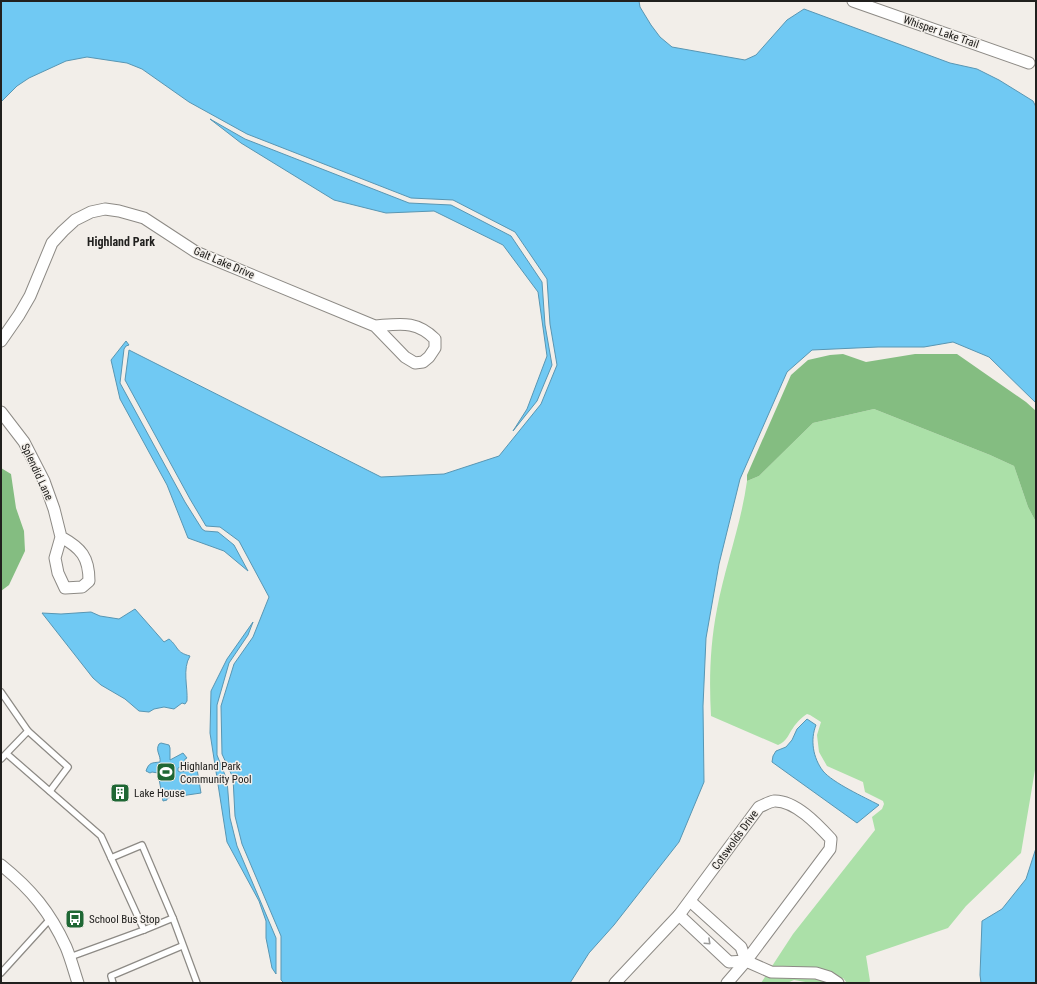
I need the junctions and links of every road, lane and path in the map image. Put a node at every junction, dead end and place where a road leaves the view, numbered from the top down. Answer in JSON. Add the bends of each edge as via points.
{"nodes":[{"id":1,"x":852,"y":1,"type":"edge"},
{"id":2,"x":1033,"y":63,"type":"edge"},
{"id":3,"x":375,"y":326,"type":"junction"},
{"id":4,"x":1,"y":342,"type":"edge"},
{"id":5,"x":1,"y":412,"type":"edge"},
{"id":6,"x":61,"y":537,"type":"dead end"},
{"id":7,"x":1,"y":692,"type":"edge"},
{"id":8,"x":28,"y":731,"type":"junction"},
{"id":9,"x":7,"y":754,"type":"junction"},
{"id":10,"x":1,"y":759,"type":"edge"},
{"id":11,"x":50,"y":791,"type":"junction"},
{"id":12,"x":111,"y":858,"type":"junction"},
{"id":13,"x":1,"y":865,"type":"edge"},
{"id":14,"x":690,"y":901,"type":"junction"},
{"id":15,"x":679,"y":915,"type":"junction"},
{"id":16,"x":51,"y":918,"type":"junction"},
{"id":17,"x":173,"y":918,"type":"junction"},
{"id":18,"x":144,"y":930,"type":"junction"},
{"id":19,"x":182,"y":946,"type":"junction"},
{"id":20,"x":70,"y":957,"type":"junction"},
{"id":21,"x":746,"y":961,"type":"junction"},
{"id":22,"x":1,"y":973,"type":"edge"},
{"id":23,"x":78,"y":983,"type":"edge"},
{"id":24,"x":113,"y":983,"type":"edge"},
{"id":25,"x":197,"y":983,"type":"edge"},
{"id":26,"x":615,"y":983,"type":"edge"},
{"id":27,"x":727,"y":983,"type":"edge"},
{"id":28,"x":838,"y":983,"type":"edge"}],
"edges":[{"from":1,"to":2,"type":"street","name":"Whisper Lake Trail"},
{"from":3,"to":3,"type":"street","name":"Galt Lake Drive","via":[[417,326],[435,339],[435,348],[424,362],[415,363],[405,357]]},
{"from":3,"to":4,"type":"street","name":"Galt Lake Drive","via":[[196,252],[144,218],[105,209],[91,212],[76,220],[52,243],[30,296]]},
{"from":5,"to":6,"type":"street","name":"Splendid Lane","via":[[24,442],[44,481]]},
{"from":7,"to":8,"type":"lane"},
{"from":8,"to":9,"type":"lane"},
{"from":8,"to":11,"type":"lane","via":[[68,767]]},
{"from":9,"to":10,"type":"lane"},
{"from":9,"to":11,"type":"lane"},
{"from":11,"to":12,"type":"lane","via":[[101,836]]},
{"from":12,"to":17,"type":"lane","via":[[142,845]]},
{"from":12,"to":18,"type":"lane"},
{"from":13,"to":16,"type":"street","via":[[41,903]]},
{"from":14,"to":15,"type":"street","name":"Cotswolds Drive"},
{"from":14,"to":21,"type":"street","via":[[741,947]]},
{"from":14,"to":21,"type":"street","name":"Cotswolds Drive","via":[[759,807],[774,801],[787,803],[806,814],[832,839],[830,849]]},
{"from":15,"to":21,"type":"street","one_way":true,"via":[[729,962]]},
{"from":15,"to":26,"type":"street","name":"Cotswolds Drive"},
{"from":16,"to":20,"type":"street"},
{"from":16,"to":22,"type":"lane"},
{"from":17,"to":18,"type":"lane"},
{"from":17,"to":19,"type":"lane"},
{"from":18,"to":20,"type":"lane"},
{"from":19,"to":24,"type":"lane","via":[[111,976]]},
{"from":19,"to":25,"type":"lane"},
{"from":20,"to":23,"type":"street"},
{"from":21,"to":27,"type":"street","name":"Cotswolds Drive"},
{"from":21,"to":28,"type":"street","via":[[771,972],[816,973]]}]}
